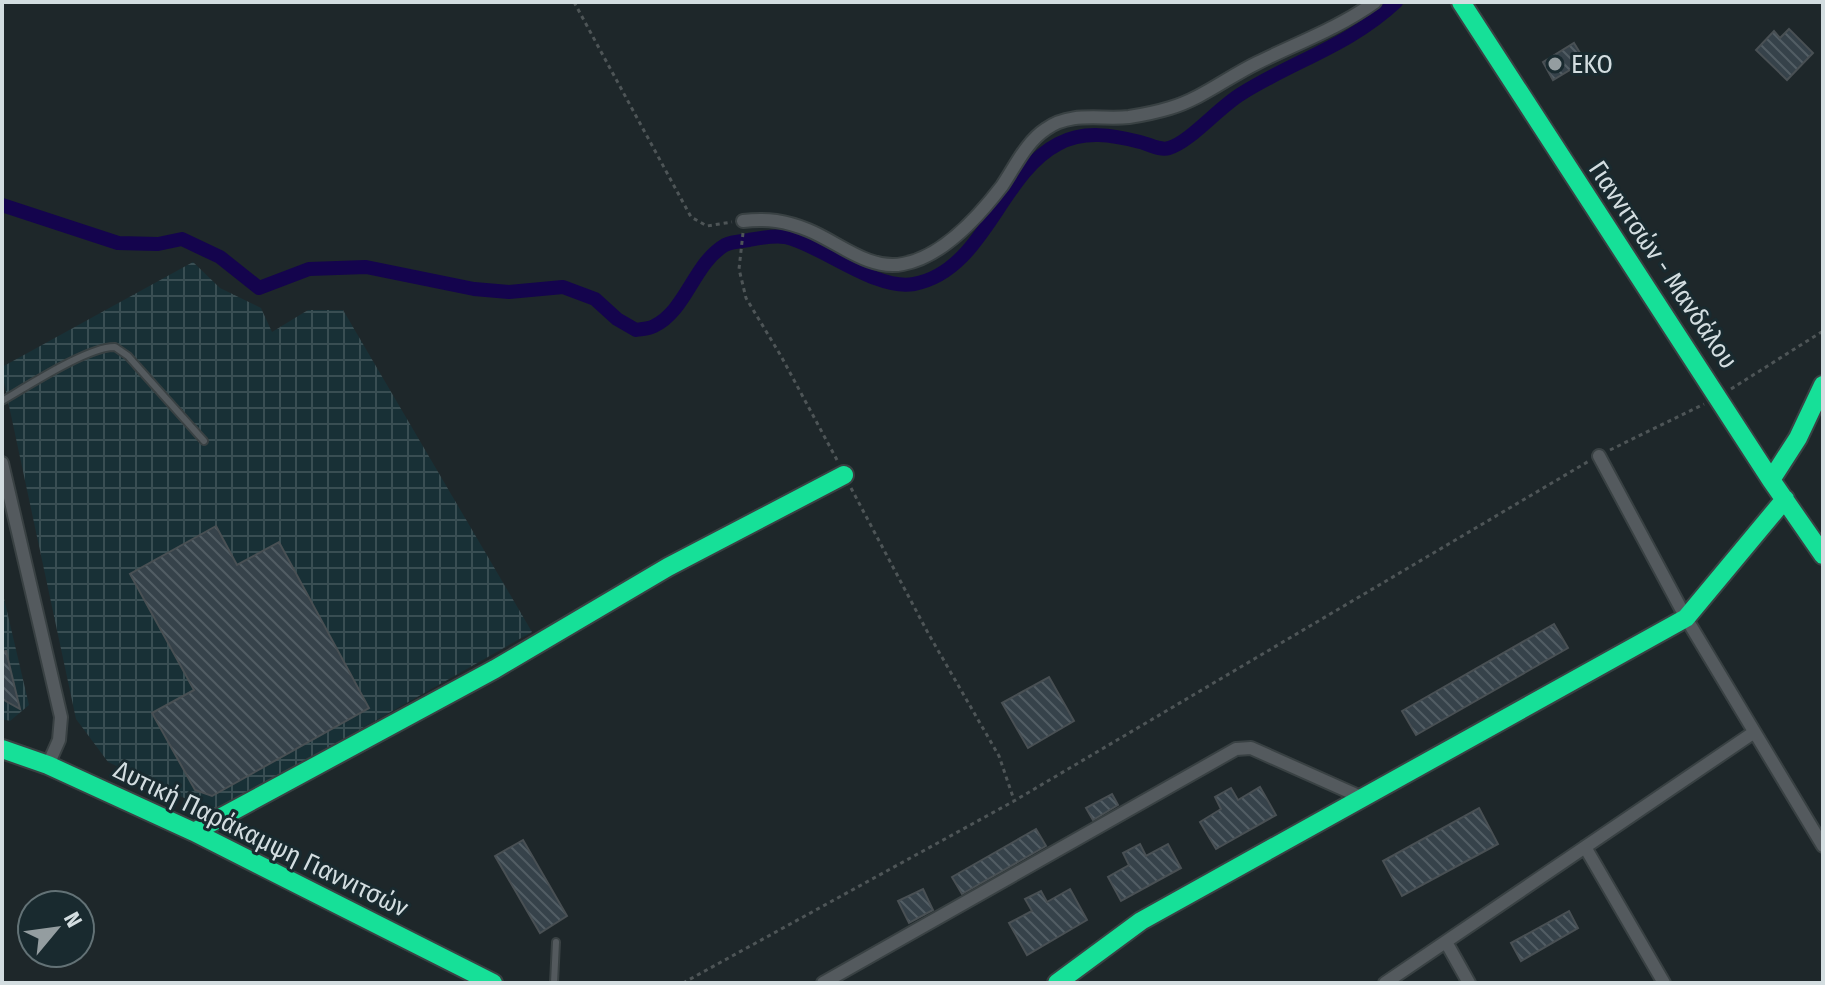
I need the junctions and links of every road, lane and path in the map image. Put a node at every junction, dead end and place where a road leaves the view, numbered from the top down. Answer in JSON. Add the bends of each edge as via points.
{"nodes":[{"id":1,"x":574,"y":2,"type":"edge"},
{"id":2,"x":1375,"y":2,"type":"edge"},
{"id":3,"x":1461,"y":2,"type":"edge"},
{"id":4,"x":743,"y":221,"type":"junction"},
{"id":5,"x":1823,"y":331,"type":"edge"},
{"id":6,"x":1823,"y":385,"type":"edge"},
{"id":7,"x":1719,"y":396,"type":"junction"},
{"id":8,"x":2,"y":401,"type":"edge"},
{"id":9,"x":204,"y":441,"type":"dead end"},
{"id":10,"x":1599,"y":456,"type":"junction"},
{"id":11,"x":2,"y":463,"type":"edge"},
{"id":12,"x":844,"y":475,"type":"junction"},
{"id":13,"x":1771,"y":480,"type":"junction"},
{"id":14,"x":1785,"y":499,"type":"junction"},
{"id":15,"x":1823,"y":555,"type":"edge"},
{"id":16,"x":1686,"y":618,"type":"junction"},
{"id":17,"x":1753,"y":733,"type":"junction"},
{"id":18,"x":2,"y":749,"type":"edge"},
{"id":19,"x":48,"y":765,"type":"junction"},
{"id":20,"x":1363,"y":798,"type":"junction"},
{"id":21,"x":1014,"y":801,"type":"junction"},
{"id":22,"x":194,"y":832,"type":"junction"},
{"id":23,"x":1823,"y":846,"type":"edge"},
{"id":24,"x":1585,"y":847,"type":"junction"},
{"id":25,"x":556,"y":942,"type":"dead end"},
{"id":26,"x":1446,"y":942,"type":"junction"},
{"id":27,"x":493,"y":983,"type":"edge"},
{"id":28,"x":554,"y":983,"type":"edge"},
{"id":29,"x":683,"y":983,"type":"edge"},
{"id":30,"x":823,"y":983,"type":"edge"},
{"id":31,"x":1057,"y":983,"type":"edge"},
{"id":32,"x":1385,"y":983,"type":"edge"},
{"id":33,"x":1469,"y":983,"type":"edge"},
{"id":34,"x":1664,"y":983,"type":"edge"}],
"edges":[{"from":1,"to":4,"type":"path","via":[[691,217],[707,226]]},
{"from":2,"to":4,"type":"street","via":[[1328,32],[1173,107],[1129,117],[1077,118],[1047,127],[955,235],[906,264],[886,265],[856,255],[780,220]]},
{"from":3,"to":7,"type":"street","name":"Γιαννιτσών - Μανδάλου"},
{"from":4,"to":12,"type":"path","via":[[739,269],[746,298]]},
{"from":5,"to":7,"type":"path"},
{"from":6,"to":13,"type":"street"},
{"from":7,"to":10,"type":"path"},
{"from":7,"to":13,"type":"street","name":"Γιαννιτσών - Μανδάλου"},
{"from":8,"to":9,"type":"lane","via":[[82,357],[115,347]]},
{"from":10,"to":16,"type":"street"},
{"from":10,"to":21,"type":"path"},
{"from":11,"to":19,"type":"street","via":[[61,717],[59,740]]},
{"from":12,"to":21,"type":"path","via":[[999,756]]},
{"from":12,"to":22,"type":"street","via":[[668,567],[495,669]]},
{"from":13,"to":14,"type":"street","name":"Γιαννιτσών - Μανδάλου"},
{"from":14,"to":15,"type":"street","name":"Γιαννιτσών - Μανδάλου"},
{"from":14,"to":16,"type":"street"},
{"from":16,"to":17,"type":"street"},
{"from":16,"to":20,"type":"street"},
{"from":17,"to":23,"type":"street"},
{"from":17,"to":24,"type":"street"},
{"from":18,"to":19,"type":"street","name":"Δυτική Παράκαμψη Γιαννιτσών"},
{"from":19,"to":22,"type":"street","name":"Δυτική Παράκαμψη Γιαννιτσών"},
{"from":20,"to":30,"type":"street","via":[[1251,748],[1236,749]]},
{"from":20,"to":31,"type":"street","via":[[1141,921]]},
{"from":21,"to":29,"type":"path"},
{"from":22,"to":27,"type":"street","name":"Δυτική Παράκαμψη Γιαννιτσών"},
{"from":24,"to":26,"type":"street"},
{"from":24,"to":34,"type":"street"},
{"from":25,"to":28,"type":"lane"},
{"from":26,"to":32,"type":"street"},
{"from":26,"to":33,"type":"street"}]}
